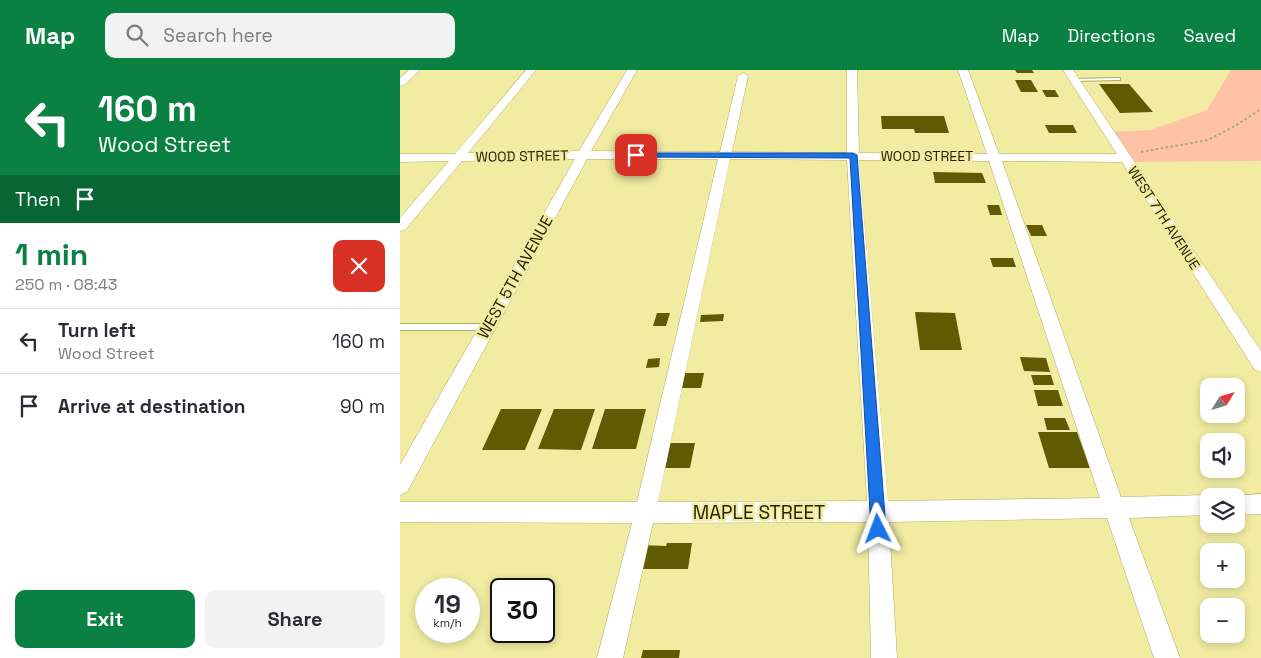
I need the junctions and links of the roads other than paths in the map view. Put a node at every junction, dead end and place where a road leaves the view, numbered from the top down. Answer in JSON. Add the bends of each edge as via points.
{"nodes":[{"id":1,"x":415,"y":70,"type":"edge"},
{"id":2,"x":531,"y":70,"type":"edge"},
{"id":3,"x":632,"y":70,"type":"edge"},
{"id":4,"x":852,"y":70,"type":"edge"},
{"id":5,"x":963,"y":70,"type":"edge"},
{"id":6,"x":1071,"y":75,"type":"edge"},
{"id":7,"x":743,"y":76,"type":"dead end"},
{"id":8,"x":1118,"y":79,"type":"dead end"},
{"id":9,"x":400,"y":83,"type":"edge"},
{"id":10,"x":583,"y":155,"type":"junction"},
{"id":11,"x":726,"y":155,"type":"junction"},
{"id":12,"x":853,"y":155,"type":"junction"},
{"id":13,"x":994,"y":156,"type":"junction"},
{"id":14,"x":1123,"y":156,"type":"junction"},
{"id":15,"x":457,"y":157,"type":"junction"},
{"id":16,"x":400,"y":158,"type":"edge"},
{"id":17,"x":400,"y":227,"type":"edge"},
{"id":18,"x":488,"y":327,"type":"junction"},
{"id":19,"x":400,"y":328,"type":"edge"},
{"id":20,"x":1261,"y":365,"type":"edge"},
{"id":21,"x":400,"y":485,"type":"edge"},
{"id":22,"x":1245,"y":504,"type":"edge"},
{"id":23,"x":1261,"y":504,"type":"edge"},
{"id":24,"x":1200,"y":506,"type":"edge"},
{"id":25,"x":1114,"y":509,"type":"junction"},
{"id":26,"x":878,"y":511,"type":"junction"},
{"id":27,"x":400,"y":512,"type":"edge"},
{"id":28,"x":645,"y":512,"type":"junction"},
{"id":29,"x":610,"y":658,"type":"edge"},
{"id":30,"x":884,"y":658,"type":"edge"},
{"id":31,"x":1167,"y":658,"type":"edge"}],
"edges":[{"from":1,"to":9,"type":"street"},
{"from":2,"to":15,"type":"street"},
{"from":3,"to":10,"type":"street","name":"WEST 5TH AVENUE"},
{"from":4,"to":12,"type":"street"},
{"from":5,"to":13,"type":"street"},
{"from":6,"to":8,"type":"lane"},
{"from":6,"to":14,"type":"street","name":"WEST 7TH AVENUE"},
{"from":7,"to":11,"type":"street"},
{"from":10,"to":11,"type":"street","name":"WOOD STREET"},
{"from":10,"to":15,"type":"street","name":"WOOD STREET"},
{"from":10,"to":18,"type":"street","name":"WEST 5TH AVENUE"},
{"from":11,"to":12,"type":"street","name":"WOOD STREET"},
{"from":11,"to":28,"type":"street"},
{"from":12,"to":13,"type":"street","name":"WOOD STREET"},
{"from":12,"to":26,"type":"street"},
{"from":13,"to":14,"type":"street","name":"WOOD STREET"},
{"from":13,"to":25,"type":"street"},
{"from":14,"to":20,"type":"street","name":"WEST 7TH AVENUE"},
{"from":15,"to":16,"type":"street","name":"WOOD STREET"},
{"from":15,"to":17,"type":"street"},
{"from":18,"to":19,"type":"lane"},
{"from":18,"to":21,"type":"street","name":"WEST 5TH AVENUE"},
{"from":22,"to":23,"type":"street"},
{"from":24,"to":25,"type":"street","name":"MAPLE STREET"},
{"from":25,"to":26,"type":"street","name":"MAPLE STREET"},
{"from":25,"to":31,"type":"street"},
{"from":26,"to":28,"type":"street","name":"MAPLE STREET"},
{"from":26,"to":30,"type":"street"},
{"from":27,"to":28,"type":"street","name":"MAPLE STREET"},
{"from":28,"to":29,"type":"street"}]}
